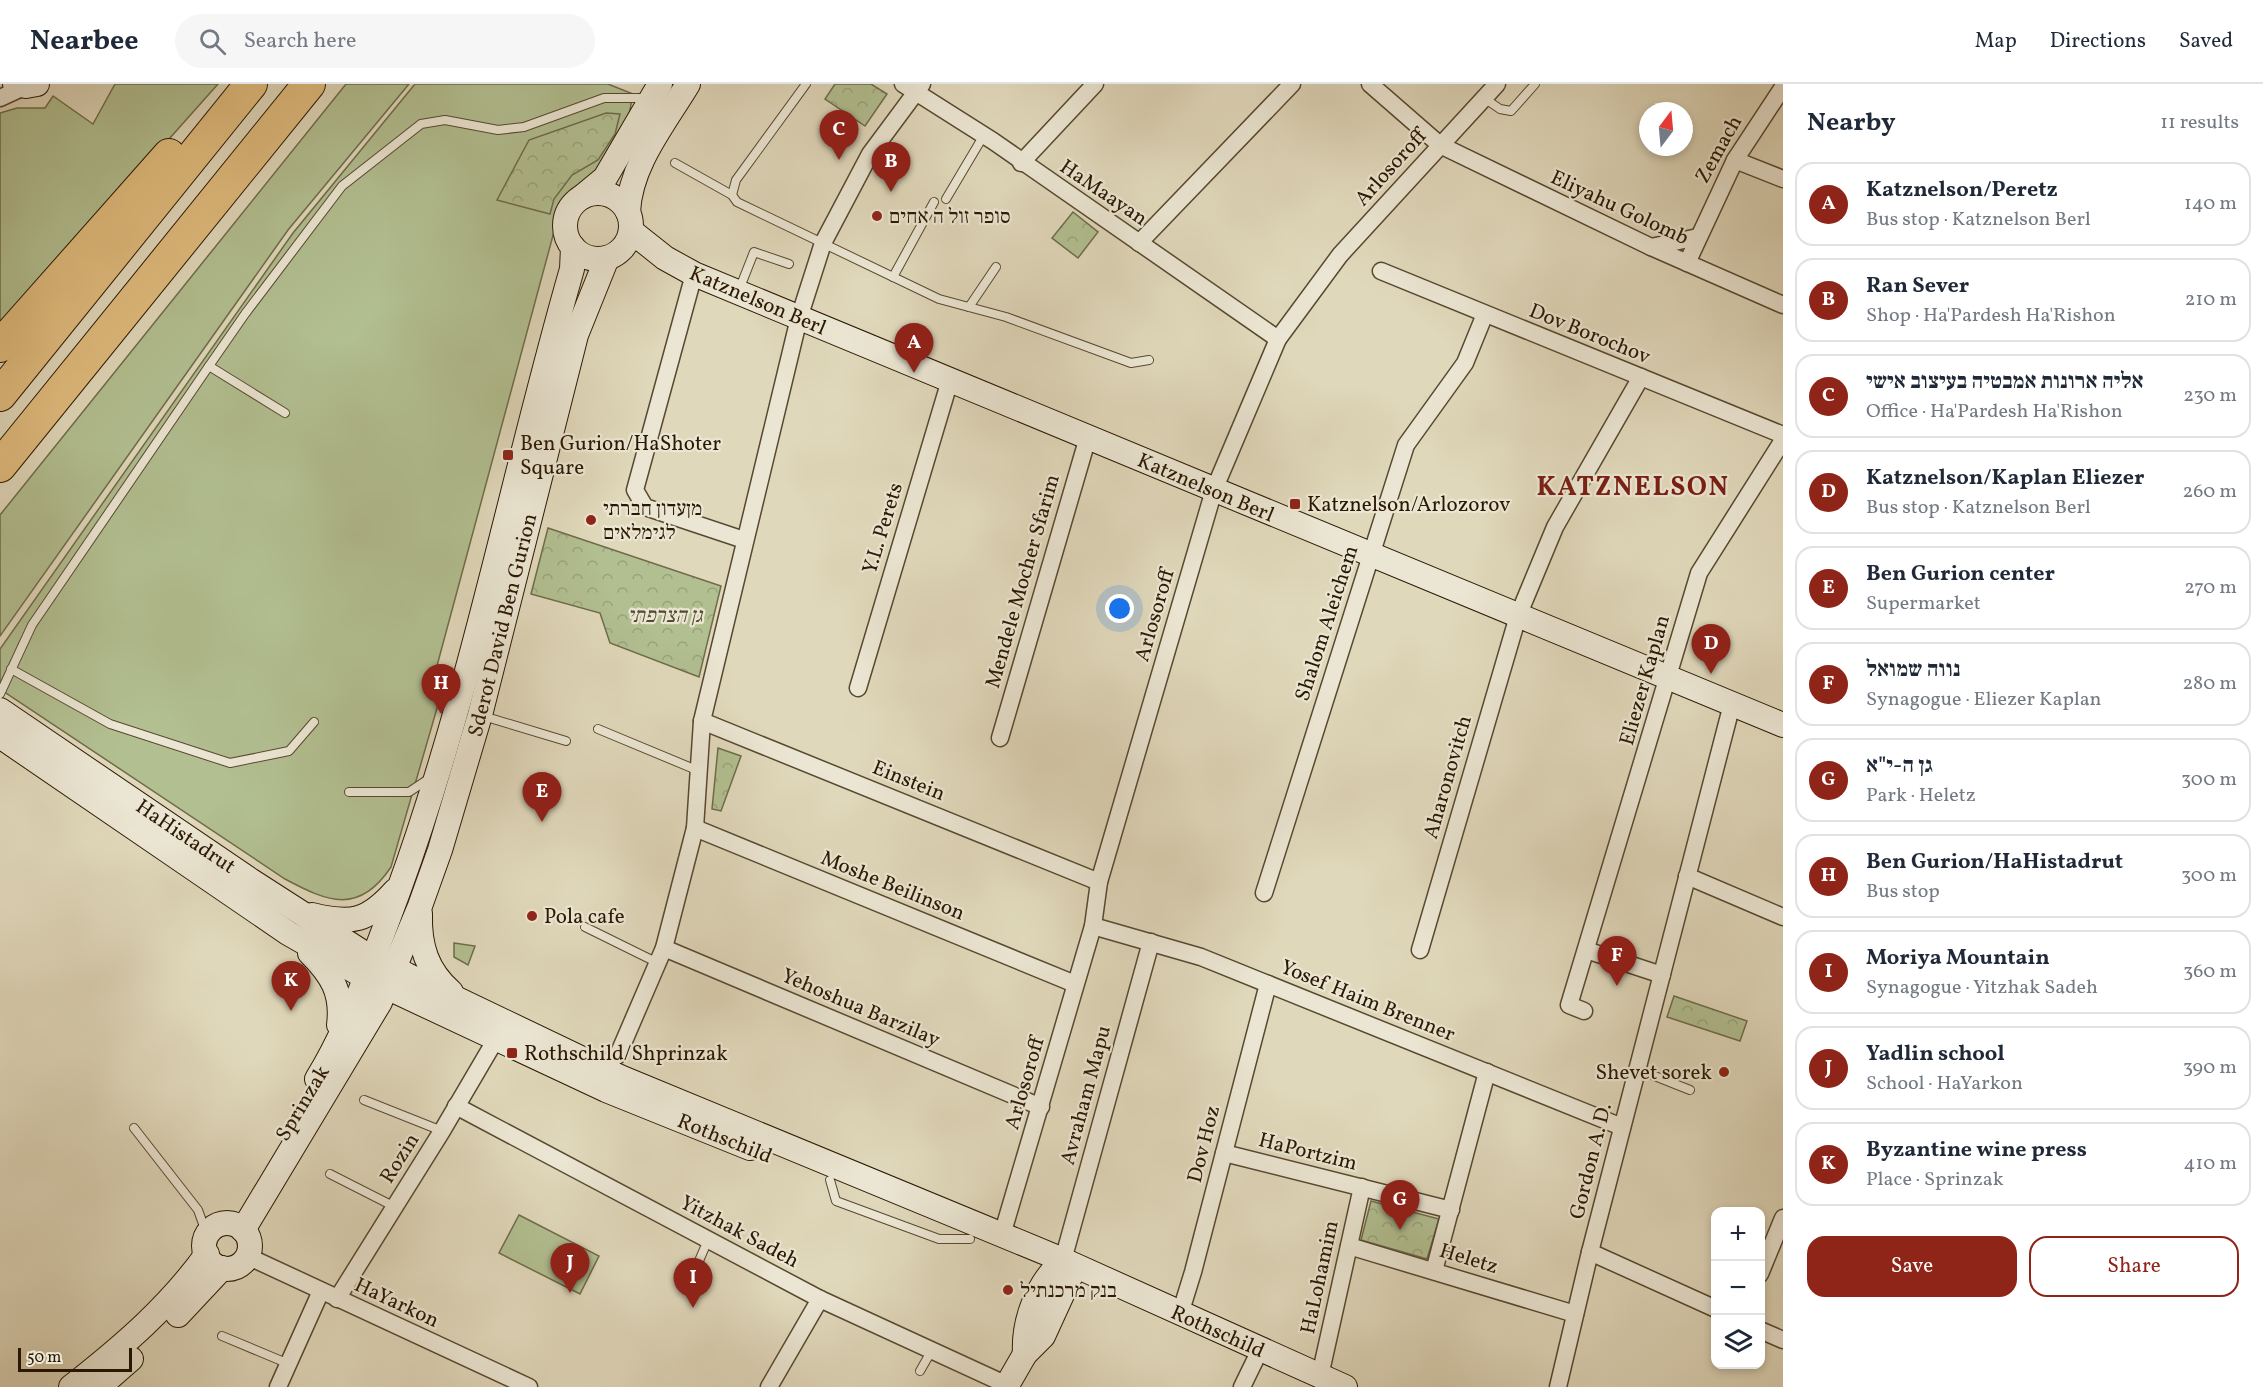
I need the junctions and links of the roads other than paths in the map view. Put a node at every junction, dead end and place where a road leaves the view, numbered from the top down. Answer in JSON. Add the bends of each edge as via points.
{"nodes":[{"id":1,"x":234,"y":84,"type":"edge"},
{"id":2,"x":251,"y":84,"type":"edge"},
{"id":3,"x":309,"y":84,"type":"edge"},
{"id":4,"x":687,"y":84,"type":"edge"},
{"id":5,"x":806,"y":84,"type":"edge"},
{"id":6,"x":1095,"y":84,"type":"edge"},
{"id":7,"x":1292,"y":84,"type":"edge"},
{"id":8,"x":1370,"y":84,"type":"edge"},
{"id":9,"x":1497,"y":84,"type":"edge"},
{"id":10,"x":1535,"y":84,"type":"edge"},
{"id":11,"x":26,"y":85,"type":"edge"},
{"id":12,"x":913,"y":87,"type":"edge"},
{"id":13,"x":1783,"y":87,"type":"edge"},
{"id":14,"x":656,"y":91,"type":"edge"},
{"id":15,"x":0,"y":98,"type":"edge"},
{"id":16,"x":1484,"y":98,"type":"junction"},
{"id":17,"x":984,"y":135,"type":"junction"},
{"id":18,"x":1440,"y":145,"type":"junction"},
{"id":19,"x":1736,"y":160,"type":"junction"},
{"id":20,"x":675,"y":163,"type":"dead end"},
{"id":21,"x":1021,"y":163,"type":"junction"},
{"id":22,"x":1783,"y":179,"type":"edge"},
{"id":23,"x":732,"y":195,"type":"junction"},
{"id":24,"x":946,"y":199,"type":"dead end"},
{"id":25,"x":578,"y":200,"type":"junction"},
{"id":26,"x":934,"y":202,"type":"dead end"},
{"id":27,"x":629,"y":222,"type":"junction"},
{"id":28,"x":1698,"y":237,"type":"junction"},
{"id":29,"x":824,"y":243,"type":"junction"},
{"id":30,"x":1139,"y":243,"type":"junction"},
{"id":31,"x":573,"y":247,"type":"junction"},
{"id":32,"x":1651,"y":247,"type":"junction"},
{"id":33,"x":613,"y":255,"type":"junction"},
{"id":34,"x":665,"y":258,"type":"junction"},
{"id":35,"x":1687,"y":263,"type":"junction"},
{"id":36,"x":789,"y":264,"type":"dead end"},
{"id":37,"x":996,"y":267,"type":"dead end"},
{"id":38,"x":1381,"y":272,"type":"dead end"},
{"id":39,"x":694,"y":274,"type":"junction"},
{"id":40,"x":893,"y":277,"type":"junction"},
{"id":41,"x":738,"y":291,"type":"junction"},
{"id":42,"x":1783,"y":305,"type":"edge"},
{"id":43,"x":969,"y":307,"type":"junction"},
{"id":44,"x":1485,"y":314,"type":"junction"},
{"id":45,"x":799,"y":318,"type":"junction"},
{"id":46,"x":1278,"y":339,"type":"junction"},
{"id":47,"x":0,"y":346,"type":"edge"},
{"id":48,"x":1149,"y":360,"type":"dead end"},
{"id":49,"x":209,"y":366,"type":"junction"},
{"id":50,"x":1641,"y":377,"type":"junction"},
{"id":51,"x":950,"y":380,"type":"junction"},
{"id":52,"x":0,"y":395,"type":"edge"},
{"id":53,"x":285,"y":413,"type":"dead end"},
{"id":54,"x":1783,"y":435,"type":"edge"},
{"id":55,"x":1088,"y":437,"type":"junction"},
{"id":56,"x":1783,"y":440,"type":"edge"},
{"id":57,"x":0,"y":466,"type":"edge"},
{"id":58,"x":1214,"y":490,"type":"junction"},
{"id":59,"x":744,"y":540,"type":"junction"},
{"id":60,"x":1371,"y":556,"type":"junction"},
{"id":61,"x":1518,"y":616,"type":"junction"},
{"id":62,"x":11,"y":669,"type":"junction"},
{"id":63,"x":1669,"y":678,"type":"junction"},
{"id":64,"x":858,"y":688,"type":"dead end"},
{"id":65,"x":0,"y":694,"type":"edge"},
{"id":66,"x":1732,"y":704,"type":"junction"},
{"id":67,"x":0,"y":710,"type":"edge"},
{"id":68,"x":480,"y":715,"type":"junction"},
{"id":69,"x":702,"y":721,"type":"junction"},
{"id":70,"x":314,"y":722,"type":"dead end"},
{"id":71,"x":1783,"y":725,"type":"edge"},
{"id":72,"x":598,"y":729,"type":"dead end"},
{"id":73,"x":0,"y":736,"type":"edge"},
{"id":74,"x":999,"y":738,"type":"dead end"},
{"id":75,"x":566,"y":741,"type":"dead end"},
{"id":76,"x":440,"y":771,"type":"junction"},
{"id":77,"x":699,"y":771,"type":"junction"},
{"id":78,"x":349,"y":792,"type":"dead end"},
{"id":79,"x":695,"y":828,"type":"junction"},
{"id":80,"x":405,"y":873,"type":"junction"},
{"id":81,"x":1687,"y":876,"type":"junction"},
{"id":82,"x":1099,"y":882,"type":"junction"},
{"id":83,"x":1264,"y":893,"type":"dead end"},
{"id":84,"x":420,"y":906,"type":"junction"},
{"id":85,"x":292,"y":907,"type":"junction"},
{"id":86,"x":1783,"y":917,"type":"edge"},
{"id":87,"x":1093,"y":926,"type":"junction"},
{"id":88,"x":585,"y":927,"type":"dead end"},
{"id":89,"x":288,"y":933,"type":"junction"},
{"id":90,"x":1151,"y":942,"type":"junction"},
{"id":91,"x":1420,"y":950,"type":"dead end"},
{"id":92,"x":1586,"y":950,"type":"junction"},
{"id":93,"x":661,"y":956,"type":"junction"},
{"id":94,"x":380,"y":973,"type":"junction"},
{"id":95,"x":1662,"y":975,"type":"junction"},
{"id":96,"x":1075,"y":984,"type":"junction"},
{"id":97,"x":1268,"y":984,"type":"junction"},
{"id":98,"x":473,"y":1008,"type":"junction"},
{"id":99,"x":1584,"y":1011,"type":"dead end"},
{"id":100,"x":496,"y":1039,"type":"junction"},
{"id":101,"x":333,"y":1050,"type":"junction"},
{"id":102,"x":589,"y":1064,"type":"junction"},
{"id":103,"x":1637,"y":1069,"type":"junction"},
{"id":104,"x":1487,"y":1072,"type":"junction"},
{"id":105,"x":1690,"y":1090,"type":"dead end"},
{"id":106,"x":364,"y":1100,"type":"dead end"},
{"id":107,"x":456,"y":1106,"type":"junction"},
{"id":108,"x":1041,"y":1107,"type":"junction"},
{"id":109,"x":1622,"y":1127,"type":"junction"},
{"id":110,"x":134,"y":1128,"type":"dead end"},
{"id":111,"x":442,"y":1131,"type":"junction"},
{"id":112,"x":1224,"y":1153,"type":"junction"},
{"id":113,"x":330,"y":1174,"type":"dead end"},
{"id":114,"x":1362,"y":1188,"type":"junction"},
{"id":115,"x":395,"y":1207,"type":"junction"},
{"id":116,"x":1450,"y":1210,"type":"junction"},
{"id":117,"x":1783,"y":1218,"type":"edge"},
{"id":118,"x":236,"y":1227,"type":"junction"},
{"id":119,"x":1002,"y":1235,"type":"junction"},
{"id":120,"x":708,"y":1240,"type":"junction"},
{"id":121,"x":1349,"y":1246,"type":"junction"},
{"id":122,"x":212,"y":1252,"type":"junction"},
{"id":123,"x":1590,"y":1252,"type":"junction"},
{"id":124,"x":247,"y":1256,"type":"junction"},
{"id":125,"x":1765,"y":1264,"type":"edge"},
{"id":126,"x":1069,"y":1271,"type":"junction"},
{"id":127,"x":1434,"y":1272,"type":"junction"},
{"id":128,"x":692,"y":1277,"type":"dead end"},
{"id":129,"x":321,"y":1292,"type":"junction"},
{"id":130,"x":337,"y":1299,"type":"junction"},
{"id":131,"x":820,"y":1299,"type":"junction"},
{"id":132,"x":1711,"y":1307,"type":"edge"},
{"id":133,"x":1180,"y":1314,"type":"junction"},
{"id":134,"x":1575,"y":1314,"type":"junction"},
{"id":135,"x":1765,"y":1332,"type":"edge"},
{"id":136,"x":222,"y":1336,"type":"dead end"},
{"id":137,"x":1783,"y":1340,"type":"edge"},
{"id":138,"x":932,"y":1350,"type":"junction"},
{"id":139,"x":1260,"y":1350,"type":"junction"},
{"id":140,"x":289,"y":1364,"type":"junction"},
{"id":141,"x":920,"y":1371,"type":"dead end"},
{"id":142,"x":1320,"y":1376,"type":"junction"},
{"id":143,"x":519,"y":1385,"type":"edge"},
{"id":144,"x":1006,"y":1386,"type":"edge"},
{"id":145,"x":71,"y":1387,"type":"edge"},
{"id":146,"x":99,"y":1387,"type":"edge"},
{"id":147,"x":278,"y":1387,"type":"edge"},
{"id":148,"x":769,"y":1387,"type":"edge"},
{"id":149,"x":1242,"y":1387,"type":"edge"},
{"id":150,"x":1345,"y":1387,"type":"edge"},
{"id":151,"x":1558,"y":1387,"type":"edge"}],
"edges":[{"from":1,"to":47,"type":"highway"},
{"from":2,"to":52,"type":"highway"},
{"from":3,"to":57,"type":"highway"},
{"from":4,"to":27,"type":"street","via":[[629,190]]},
{"from":5,"to":23,"type":"lane","via":[[736,180]]},
{"from":6,"to":21,"type":"street"},
{"from":7,"to":30,"type":"street"},
{"from":8,"to":18,"type":"street","name":"Eliyahu Golomb"},
{"from":9,"to":16,"type":"street","name":"Arlosoroff"},
{"from":10,"to":16,"type":"lane","via":[[1511,111]]},
{"from":11,"to":15,"type":"street"},
{"from":12,"to":17,"type":"street","name":"HaMaayan"},
{"from":12,"to":29,"type":"street","via":[[870,154]]},
{"from":13,"to":19,"type":"street","name":"Zemach"},
{"from":14,"to":25,"type":"street","via":[[605,178]]},
{"from":14,"to":49,"type":"lane","via":[[604,98],[524,127],[498,130],[445,120],[421,124],[342,186]]},
{"from":16,"to":18,"type":"street","name":"Arlosoroff"},
{"from":17,"to":21,"type":"street","name":"HaMaayan"},
{"from":17,"to":24,"type":"lane"},
{"from":18,"to":32,"type":"street","name":"Eliyahu Golomb"},
{"from":18,"to":46,"type":"street","name":"Arlosoroff","via":[[1340,255]]},
{"from":19,"to":22,"type":"street"},
{"from":19,"to":28,"type":"street","name":"Zemach"},
{"from":20,"to":23,"type":"lane"},
{"from":21,"to":30,"type":"street","name":"HaMaayan"},
{"from":23,"to":29,"type":"lane","via":[[737,202]]},
{"from":25,"to":27,"type":"street","via":[[603,194],[616,198]]},
{"from":25,"to":31,"type":"street","via":[[565,224]]},
{"from":26,"to":40,"type":"lane"},
{"from":27,"to":33,"type":"street","via":[[624,247]]},
{"from":27,"to":34,"type":"street","name":"Katznelson Berl"},
{"from":28,"to":32,"type":"street"},
{"from":28,"to":35,"type":"street","name":"Zemach"},
{"from":29,"to":40,"type":"lane"},
{"from":29,"to":45,"type":"street"},
{"from":30,"to":46,"type":"street","name":"HaMaayan"},
{"from":31,"to":33,"type":"street","via":[[591,258]]},
{"from":31,"to":76,"type":"street","name":"Sderot David Ben Gurion","via":[[572,269]]},
{"from":32,"to":35,"type":"street","name":"Eliyahu Golomb"},
{"from":33,"to":34,"type":"street","name":"Katznelson Berl"},
{"from":33,"to":68,"type":"street","name":"Sderot David Ben Gurion","via":[[576,335]]},
{"from":34,"to":39,"type":"street","name":"Katznelson Berl"},
{"from":35,"to":42,"type":"street","name":"Eliyahu Golomb"},
{"from":36,"to":41,"type":"lane","via":[[754,252]]},
{"from":37,"to":43,"type":"lane"},
{"from":38,"to":44,"type":"street","name":"Dov Borochov"},
{"from":39,"to":41,"type":"street","name":"Katznelson Berl"},
{"from":39,"to":59,"type":"street","via":[[635,490],[645,507]]},
{"from":40,"to":43,"type":"lane","via":[[939,299]]},
{"from":41,"to":45,"type":"street","name":"Katznelson Berl"},
{"from":43,"to":48,"type":"lane","via":[[1131,363]]},
{"from":44,"to":50,"type":"street","name":"Dov Borochov"},
{"from":44,"to":60,"type":"street","name":"Shalom Aleichem","via":[[1465,363],[1406,445]]},
{"from":45,"to":51,"type":"street","name":"Katznelson Berl"},
{"from":45,"to":59,"type":"street"},
{"from":46,"to":58,"type":"street","name":"Arlosoroff"},
{"from":49,"to":53,"type":"lane"},
{"from":49,"to":62,"type":"lane","via":[[59,583],[32,625]]},
{"from":50,"to":54,"type":"street","name":"Dov Borochov"},
{"from":50,"to":61,"type":"street","name":"Aharonovitch","via":[[1555,527]]},
{"from":51,"to":55,"type":"street","name":"Katznelson Berl"},
{"from":51,"to":64,"type":"street","name":"Y.L. Perets"},
{"from":55,"to":58,"type":"street","name":"Katznelson Berl"},
{"from":55,"to":74,"type":"street","name":"Mendele Mocher Sfarim"},
{"from":56,"to":63,"type":"street","name":"Eliezer Kaplan","via":[[1699,573]]},
{"from":58,"to":60,"type":"street","name":"Katznelson Berl"},
{"from":58,"to":82,"type":"street","name":"Arlosoroff"},
{"from":59,"to":69,"type":"street"},
{"from":60,"to":61,"type":"street","name":"Katznelson Berl"},
{"from":60,"to":83,"type":"street","name":"Shalom Aleichem"},
{"from":61,"to":63,"type":"street","name":"Katznelson Berl"},
{"from":61,"to":91,"type":"street","name":"Aharonovitch"},
{"from":62,"to":65,"type":"lane"},
{"from":62,"to":70,"type":"lane","via":[[110,724],[230,763],[289,751]]},
{"from":63,"to":66,"type":"street","name":"Katznelson Berl"},
{"from":63,"to":92,"type":"street","name":"Eliezer Kaplan"},
{"from":66,"to":71,"type":"street","name":"Katznelson Berl"},
{"from":66,"to":81,"type":"street","name":"Gordon A. D."},
{"from":67,"to":85,"type":"street","name":"HaHistadrut"},
{"from":68,"to":75,"type":"lane"},
{"from":68,"to":84,"type":"street","name":"Sderot David Ben Gurion"},
{"from":69,"to":77,"type":"street"},
{"from":69,"to":82,"type":"street","name":"Einstein"},
{"from":72,"to":77,"type":"lane"},
{"from":73,"to":89,"type":"street","name":"HaHistadrut"},
{"from":76,"to":78,"type":"lane","via":[[409,792]]},
{"from":76,"to":80,"type":"street","name":"Sderot David Ben Gurion"},
{"from":77,"to":79,"type":"street"},
{"from":79,"to":93,"type":"street"},
{"from":79,"to":96,"type":"street","name":"Moshe Beilinson"},
{"from":80,"to":85,"type":"street","via":[[396,890],[369,916],[336,920]]},
{"from":80,"to":94,"type":"street","name":"Sderot David Ben Gurion"},
{"from":81,"to":86,"type":"street"},
{"from":81,"to":95,"type":"street","name":"Gordon A. D."},
{"from":82,"to":87,"type":"street","name":"Arlosoroff"},
{"from":84,"to":94,"type":"street","name":"Sderot David Ben Gurion"},
{"from":84,"to":98,"type":"street","via":[[420,938],[427,962],[449,990]]},
{"from":85,"to":94,"type":"street","name":"HaHistadrut"},
{"from":87,"to":90,"type":"street","name":"Yosef Haim Brenner"},
{"from":87,"to":96,"type":"street","name":"Arlosoroff"},
{"from":88,"to":93,"type":"lane"},
{"from":89,"to":94,"type":"street","name":"HaHistadrut"},
{"from":89,"to":101,"type":"street","via":[[336,983],[340,1007]]},
{"from":90,"to":97,"type":"street","name":"Yosef Haim Brenner"},
{"from":90,"to":126,"type":"street","name":"Avraham Mapu"},
{"from":92,"to":95,"type":"street"},
{"from":92,"to":99,"type":"street","name":"Eliezer Kaplan","via":[[1569,1005]]},
{"from":93,"to":102,"type":"street","via":[[618,1055],[605,1064]]},
{"from":93,"to":108,"type":"street","name":"Yehoshua Barzilay"},
{"from":94,"to":98,"type":"street","name":"Rothschild"},
{"from":94,"to":100,"type":"street","name":"Rothschild"},
{"from":94,"to":101,"type":"street","name":"Sprinzak"},
{"from":94,"to":118,"type":"street","name":"Sprinzak","via":[[349,1055]]},
{"from":95,"to":103,"type":"street","name":"Gordon A. D."},
{"from":96,"to":108,"type":"street","name":"Arlosoroff"},
{"from":97,"to":104,"type":"street","name":"Yosef Haim Brenner"},
{"from":97,"to":112,"type":"street","name":"Dov Hoz"},
{"from":98,"to":102,"type":"street","name":"Rothschild"},
{"from":100,"to":107,"type":"street","name":"Rozin"},
{"from":100,"to":126,"type":"street","name":"Rothschild","via":[[606,1090],[970,1239]]},
{"from":101,"to":118,"type":"street","name":"Sprinzak"},
{"from":102,"to":119,"type":"street","name":"Rothschild"},
{"from":103,"to":105,"type":"lane"},
{"from":103,"to":109,"type":"street","name":"Gordon A. D."},
{"from":104,"to":109,"type":"street","name":"Yosef Haim Brenner"},
{"from":104,"to":116,"type":"street"},
{"from":106,"to":111,"type":"lane"},
{"from":107,"to":111,"type":"street","name":"Rozin"},
{"from":107,"to":120,"type":"street","name":"Yitzhak Sadeh"},
{"from":108,"to":119,"type":"street","name":"Arlosoroff"},
{"from":109,"to":123,"type":"street","name":"Gordon A. D."},
{"from":110,"to":122,"type":"lane","via":[[198,1210]]},
{"from":111,"to":115,"type":"street","name":"Rozin"},
{"from":112,"to":114,"type":"street","name":"HaPortzim"},
{"from":112,"to":133,"type":"street","name":"Dov Hoz"},
{"from":113,"to":115,"type":"lane"},
{"from":114,"to":116,"type":"street","name":"HaPortzim"},
{"from":114,"to":121,"type":"street","name":"HaLohamim"},
{"from":115,"to":130,"type":"street","name":"Rozin"},
{"from":116,"to":127,"type":"street"},
{"from":117,"to":125,"type":"street"},
{"from":118,"to":122,"type":"street","via":[[219,1225]]},
{"from":118,"to":124,"type":"street","via":[[250,1245]]},
{"from":119,"to":126,"type":"street","name":"Rothschild"},
{"from":120,"to":128,"type":"lane"},
{"from":120,"to":131,"type":"street","name":"Yitzhak Sadeh"},
{"from":121,"to":127,"type":"street","name":"Heletz"},
{"from":121,"to":142,"type":"street","name":"HaLohamim"},
{"from":122,"to":124,"type":"street","via":[[234,1268]]},
{"from":122,"to":145,"type":"street","via":[[182,1288],[118,1350]]},
{"from":122,"to":146,"type":"street","via":[[188,1305]]},
{"from":123,"to":132,"type":"street"},
{"from":123,"to":134,"type":"street","name":"Gordon A. D."},
{"from":124,"to":129,"type":"street","name":"HaYarkon"},
{"from":126,"to":133,"type":"street","name":"Rothschild"},
{"from":126,"to":144,"type":"street","via":[[1043,1336],[1025,1354]]},
{"from":127,"to":134,"type":"street","name":"Heletz"},
{"from":129,"to":130,"type":"street","name":"HaYarkon"},
{"from":129,"to":140,"type":"street"},
{"from":130,"to":143,"type":"street","name":"HaYarkon"},
{"from":131,"to":138,"type":"street","name":"Yitzhak Sadeh"},
{"from":131,"to":148,"type":"street"},
{"from":133,"to":139,"type":"street","name":"Rothschild"},
{"from":134,"to":151,"type":"street","name":"Gordon A. D."},
{"from":135,"to":137,"type":"street"},
{"from":136,"to":140,"type":"lane"},
{"from":138,"to":141,"type":"lane"},
{"from":138,"to":144,"type":"street","name":"Yitzhak Sadeh"},
{"from":139,"to":142,"type":"street","name":"Rothschild"},
{"from":139,"to":149,"type":"street"},
{"from":140,"to":147,"type":"street"},
{"from":142,"to":150,"type":"street","name":"Rothschild"}]}
